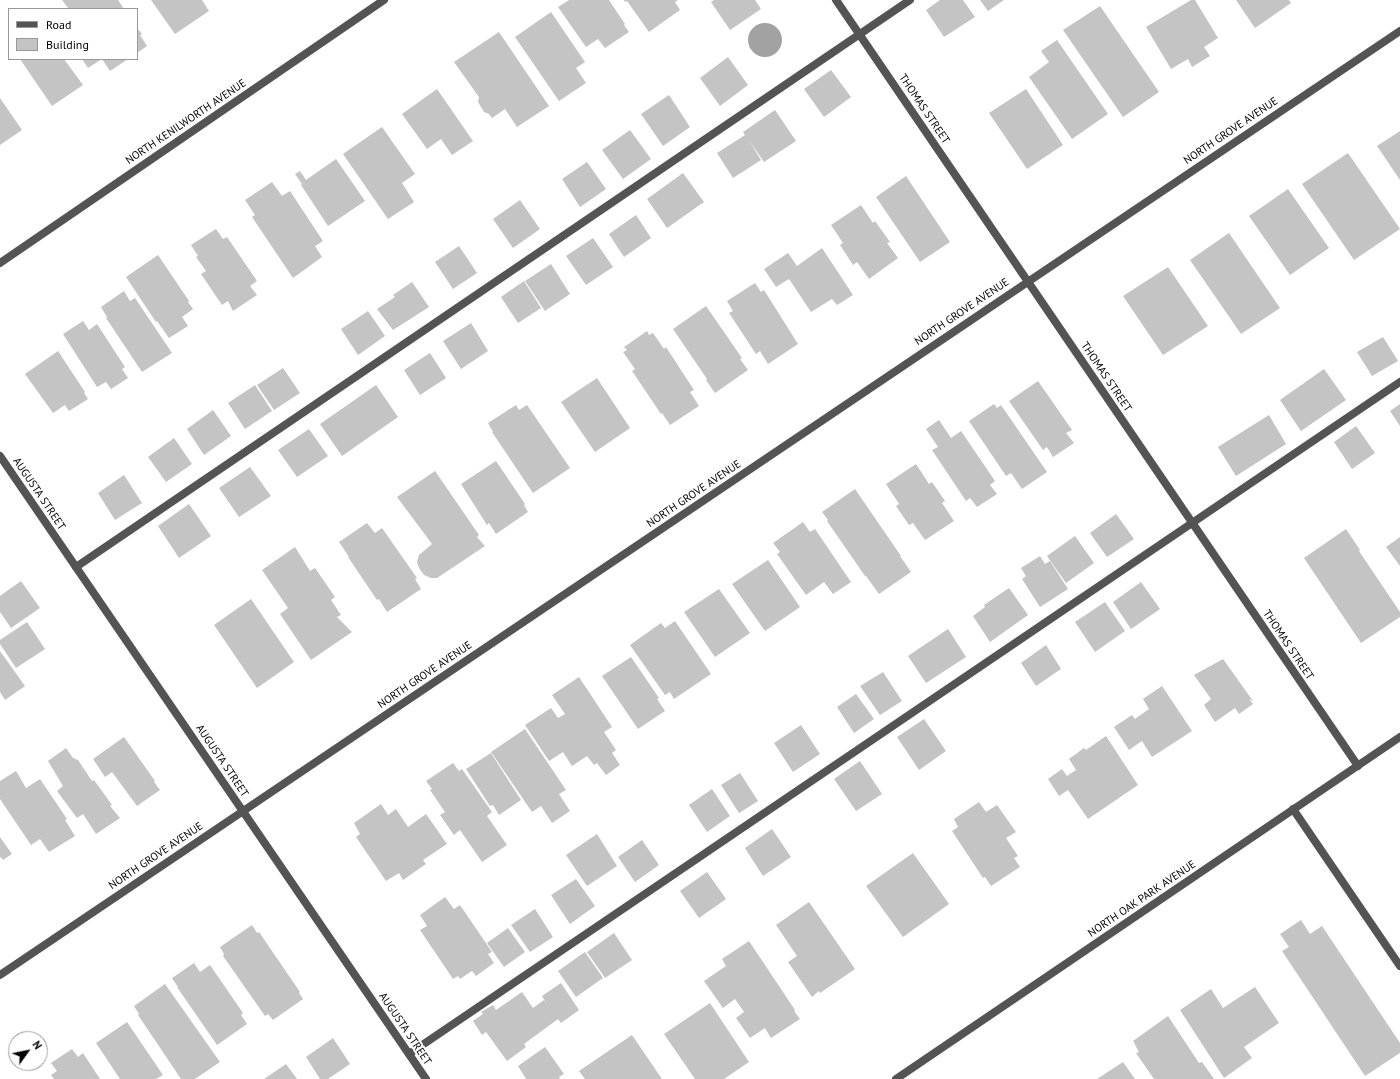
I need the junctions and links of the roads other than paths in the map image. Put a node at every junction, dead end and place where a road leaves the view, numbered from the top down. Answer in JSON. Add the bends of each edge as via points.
{"nodes":[{"id":1,"x":384,"y":0,"type":"edge"},
{"id":2,"x":836,"y":0,"type":"edge"},
{"id":3,"x":910,"y":0,"type":"edge"},
{"id":4,"x":1400,"y":31,"type":"edge"},
{"id":5,"x":860,"y":34,"type":"junction"},
{"id":6,"x":0,"y":263,"type":"edge"},
{"id":7,"x":1028,"y":281,"type":"junction"},
{"id":8,"x":1400,"y":382,"type":"edge"},
{"id":9,"x":0,"y":456,"type":"edge"},
{"id":10,"x":1192,"y":522,"type":"junction"},
{"id":11,"x":76,"y":567,"type":"junction"},
{"id":12,"x":1400,"y":737,"type":"edge"},
{"id":13,"x":1358,"y":766,"type":"junction"},
{"id":14,"x":1293,"y":810,"type":"junction"},
{"id":15,"x":243,"y":811,"type":"junction"},
{"id":16,"x":1400,"y":966,"type":"edge"},
{"id":17,"x":0,"y":975,"type":"edge"},
{"id":18,"x":409,"y":1054,"type":"junction"},
{"id":19,"x":426,"y":1079,"type":"edge"},
{"id":20,"x":896,"y":1079,"type":"edge"}],
"edges":[{"from":1,"to":6,"type":"street","name":"NORTH KENILWORTH AVENUE"},
{"from":2,"to":5,"type":"street","name":"THOMAS STREET"},
{"from":3,"to":5,"type":"street"},
{"from":4,"to":7,"type":"street","name":"NORTH GROVE AVENUE"},
{"from":5,"to":7,"type":"street","name":"THOMAS STREET"},
{"from":5,"to":11,"type":"street"},
{"from":7,"to":10,"type":"street","name":"THOMAS STREET"},
{"from":7,"to":15,"type":"street","name":"NORTH GROVE AVENUE"},
{"from":8,"to":10,"type":"street"},
{"from":9,"to":11,"type":"street","name":"AUGUSTA STREET"},
{"from":10,"to":13,"type":"street","name":"THOMAS STREET"},
{"from":10,"to":18,"type":"street"},
{"from":11,"to":15,"type":"street","name":"AUGUSTA STREET"},
{"from":12,"to":13,"type":"street","name":"NORTH OAK PARK AVENUE"},
{"from":13,"to":14,"type":"street","name":"NORTH OAK PARK AVENUE"},
{"from":14,"to":16,"type":"street"},
{"from":14,"to":20,"type":"street","name":"NORTH OAK PARK AVENUE"},
{"from":15,"to":17,"type":"street","name":"NORTH GROVE AVENUE"},
{"from":15,"to":18,"type":"street","name":"AUGUSTA STREET"},
{"from":18,"to":19,"type":"street","name":"AUGUSTA STREET"}]}
